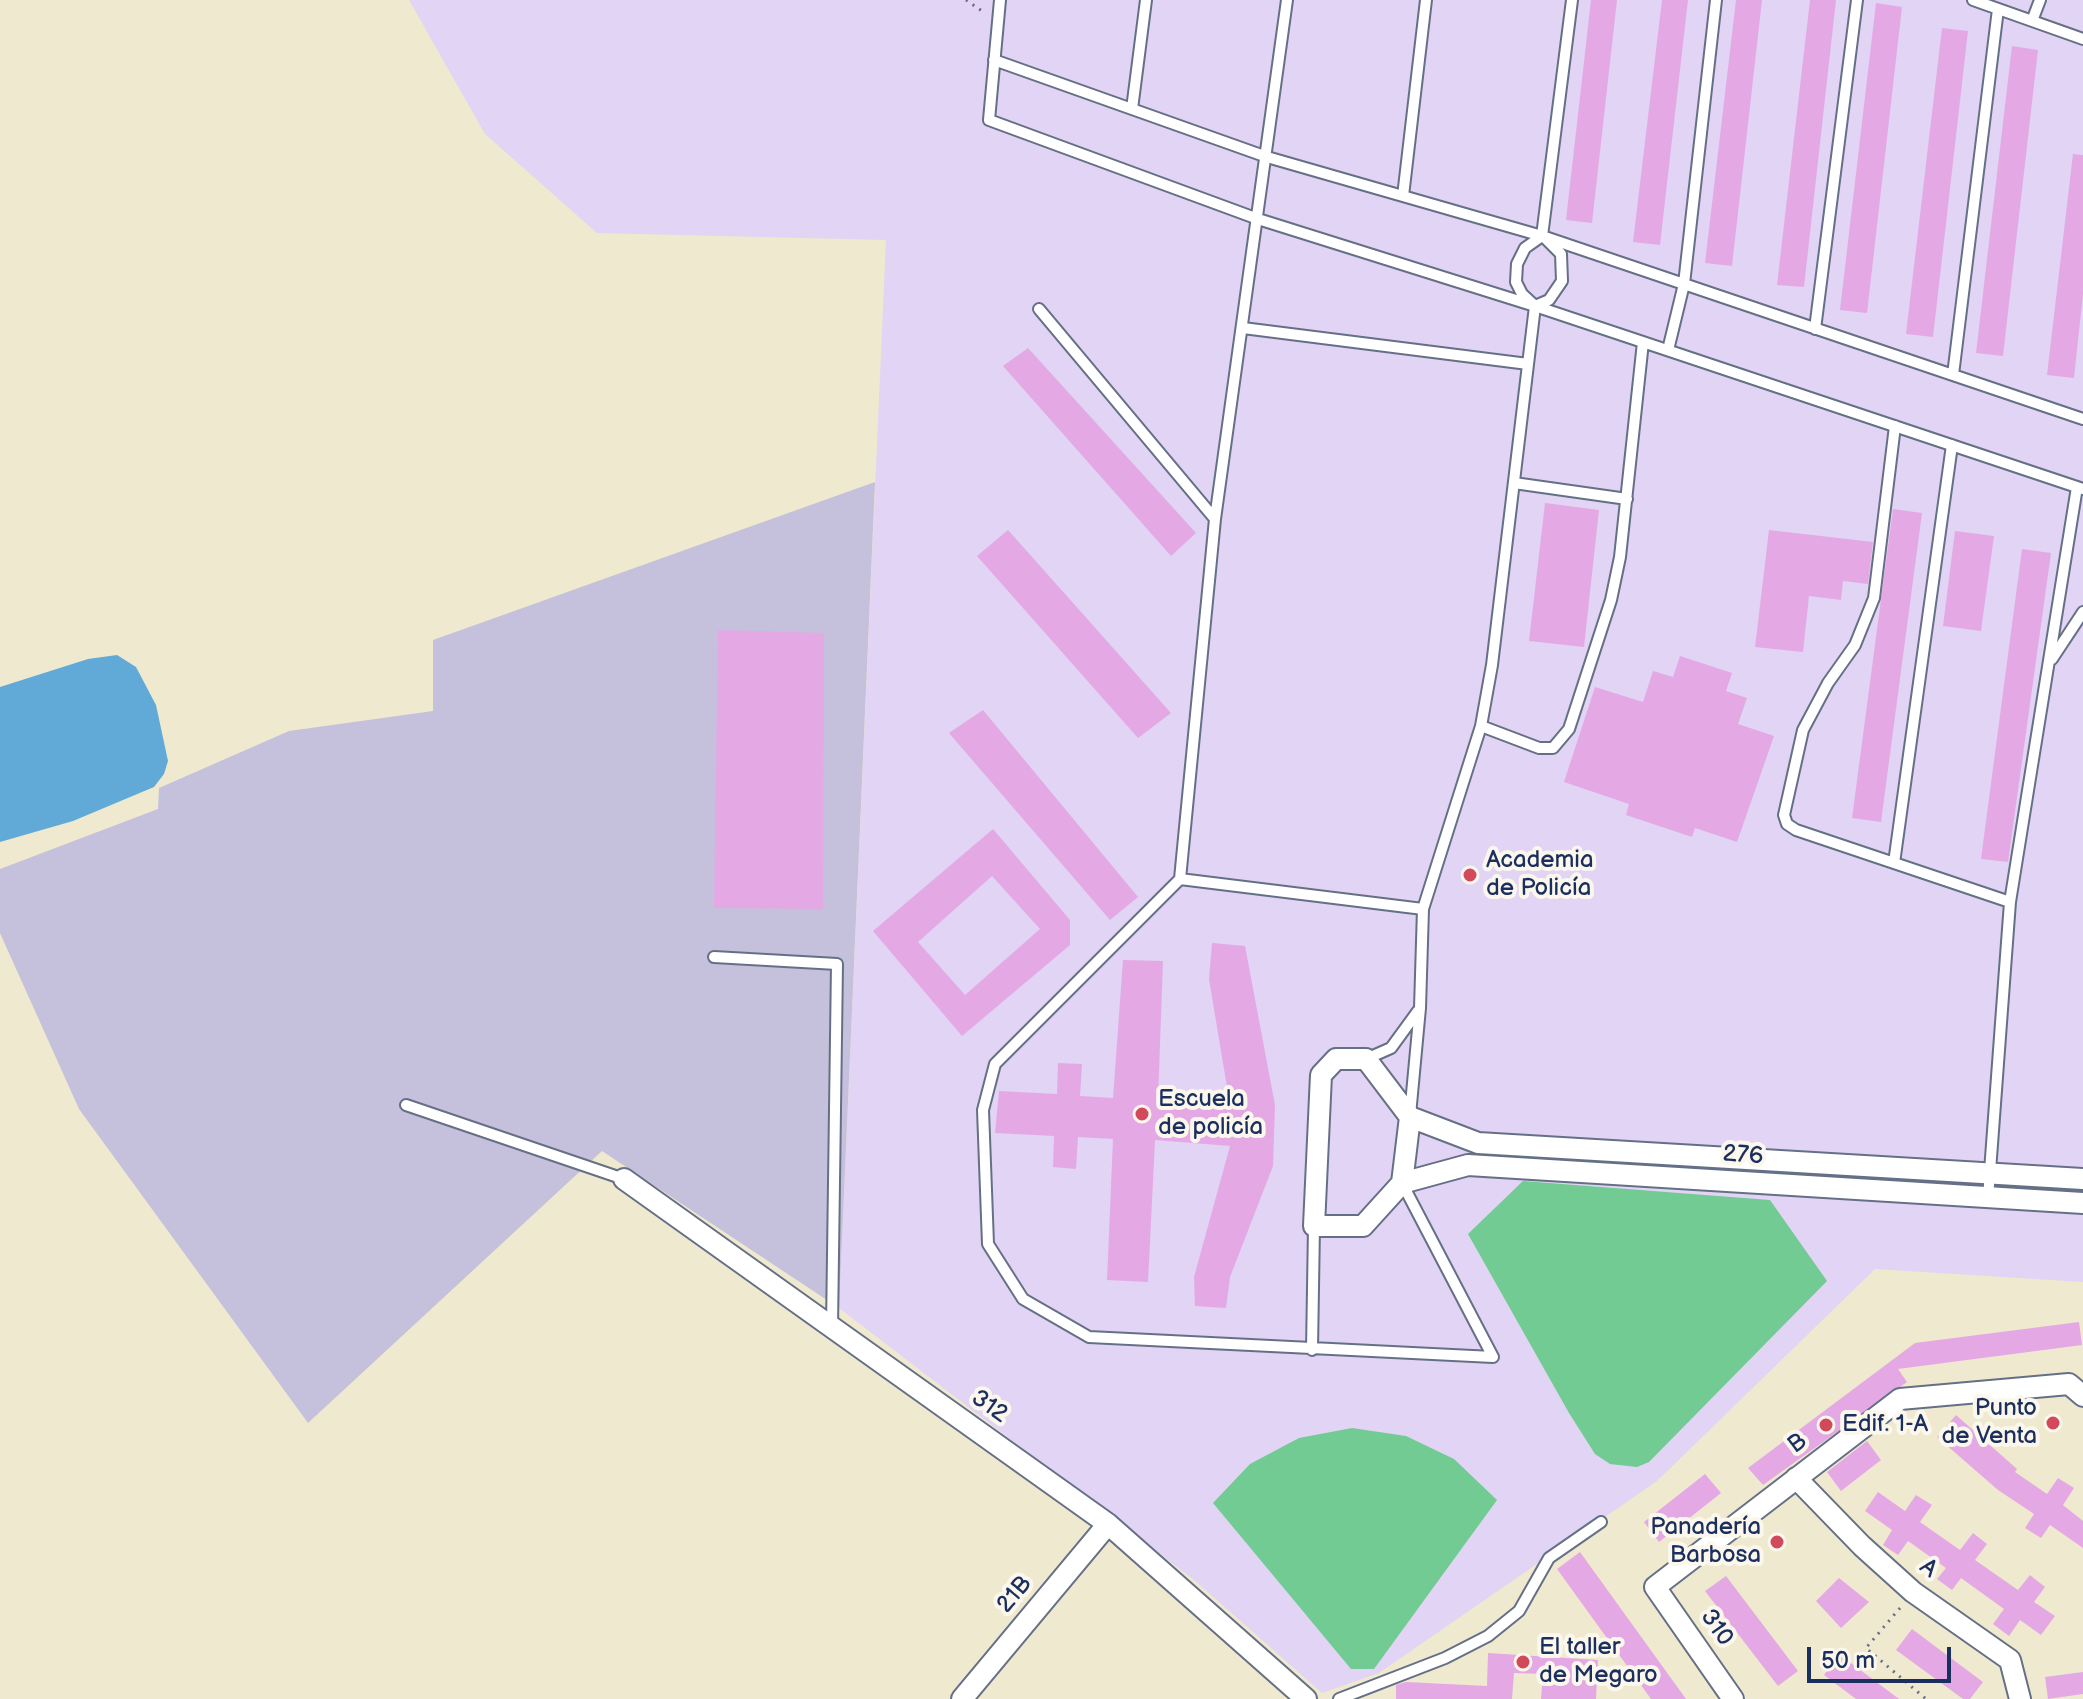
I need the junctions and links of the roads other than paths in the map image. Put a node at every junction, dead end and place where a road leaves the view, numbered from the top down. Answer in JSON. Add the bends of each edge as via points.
{"nodes":[{"id":1,"x":1000,"y":0,"type":"edge"},
{"id":2,"x":1146,"y":0,"type":"edge"},
{"id":3,"x":1287,"y":0,"type":"edge"},
{"id":4,"x":1426,"y":0,"type":"edge"},
{"id":5,"x":1572,"y":0,"type":"edge"},
{"id":6,"x":1716,"y":0,"type":"edge"},
{"id":7,"x":1857,"y":0,"type":"edge"},
{"id":8,"x":1973,"y":0,"type":"edge"},
{"id":9,"x":2040,"y":0,"type":"edge"},
{"id":10,"x":1998,"y":9,"type":"junction"},
{"id":11,"x":2032,"y":21,"type":"junction"},
{"id":12,"x":2083,"y":39,"type":"edge"},
{"id":13,"x":994,"y":60,"type":"junction"},
{"id":14,"x":1132,"y":109,"type":"junction"},
{"id":15,"x":1267,"y":157,"type":"junction"},
{"id":16,"x":1403,"y":196,"type":"junction"},
{"id":17,"x":1258,"y":219,"type":"junction"},
{"id":18,"x":1542,"y":236,"type":"junction"},
{"id":19,"x":1684,"y":284,"type":"junction"},
{"id":20,"x":1535,"y":306,"type":"junction"},
{"id":21,"x":1039,"y":309,"type":"dead end"},
{"id":22,"x":1243,"y":328,"type":"junction"},
{"id":23,"x":1815,"y":329,"type":"junction"},
{"id":24,"x":1643,"y":342,"type":"junction"},
{"id":25,"x":1668,"y":350,"type":"junction"},
{"id":26,"x":1528,"y":364,"type":"junction"},
{"id":27,"x":1953,"y":375,"type":"junction"},
{"id":28,"x":2083,"y":419,"type":"edge"},
{"id":29,"x":1895,"y":426,"type":"junction"},
{"id":30,"x":1952,"y":445,"type":"junction"},
{"id":31,"x":1514,"y":483,"type":"junction"},
{"id":32,"x":2080,"y":488,"type":"edge"},
{"id":33,"x":1627,"y":499,"type":"junction"},
{"id":34,"x":1215,"y":519,"type":"junction"},
{"id":35,"x":2083,"y":612,"type":"edge"},
{"id":36,"x":2048,"y":665,"type":"junction"},
{"id":37,"x":1481,"y":726,"type":"junction"},
{"id":38,"x":1894,"y":863,"type":"junction"},
{"id":39,"x":1180,"y":879,"type":"junction"},
{"id":40,"x":2010,"y":902,"type":"junction"},
{"id":41,"x":1423,"y":909,"type":"junction"},
{"id":42,"x":714,"y":957,"type":"dead end"},
{"id":43,"x":1420,"y":1008,"type":"junction"},
{"id":44,"x":1366,"y":1059,"type":"junction"},
{"id":45,"x":406,"y":1105,"type":"dead end"},
{"id":46,"x":1410,"y":1117,"type":"junction"},
{"id":47,"x":1991,"y":1173,"type":"junction"},
{"id":48,"x":624,"y":1179,"type":"joint"},
{"id":49,"x":2083,"y":1179,"type":"edge"},
{"id":50,"x":1402,"y":1183,"type":"junction"},
{"id":51,"x":1988,"y":1198,"type":"junction"},
{"id":52,"x":2083,"y":1203,"type":"edge"},
{"id":53,"x":1314,"y":1226,"type":"junction"},
{"id":54,"x":832,"y":1327,"type":"junction"},
{"id":55,"x":1312,"y":1350,"type":"junction"},
{"id":56,"x":2083,"y":1396,"type":"edge"},
{"id":57,"x":1796,"y":1478,"type":"junction"},
{"id":58,"x":1601,"y":1522,"type":"dead end"},
{"id":59,"x":1108,"y":1524,"type":"junction"},
{"id":60,"x":1655,"y":1587,"type":"joint"},
{"id":61,"x":962,"y":1699,"type":"edge"},
{"id":62,"x":1306,"y":1699,"type":"edge"},
{"id":63,"x":1339,"y":1699,"type":"edge"},
{"id":64,"x":1733,"y":1699,"type":"edge"},
{"id":65,"x":2020,"y":1699,"type":"edge"}],
"edges":[{"from":1,"to":13,"type":"lane"},
{"from":2,"to":14,"type":"lane"},
{"from":3,"to":15,"type":"lane"},
{"from":4,"to":16,"type":"lane"},
{"from":5,"to":18,"type":"lane"},
{"from":6,"to":19,"type":"lane"},
{"from":7,"to":23,"type":"lane"},
{"from":8,"to":10,"type":"lane"},
{"from":9,"to":11,"type":"lane"},
{"from":10,"to":11,"type":"lane"},
{"from":10,"to":27,"type":"lane"},
{"from":11,"to":12,"type":"lane"},
{"from":13,"to":14,"type":"lane"},
{"from":13,"to":17,"type":"lane","via":[[989,120]]},
{"from":14,"to":15,"type":"lane"},
{"from":15,"to":16,"type":"lane"},
{"from":15,"to":17,"type":"lane"},
{"from":16,"to":18,"type":"lane"},
{"from":17,"to":20,"type":"lane"},
{"from":17,"to":22,"type":"lane"},
{"from":18,"to":19,"type":"lane"},
{"from":18,"to":20,"type":"lane","via":[[1525,248],[1517,264],[1516,282]]},
{"from":18,"to":20,"type":"lane","via":[[1561,254],[1562,281],[1549,300]]},
{"from":19,"to":23,"type":"lane"},
{"from":19,"to":25,"type":"lane"},
{"from":20,"to":24,"type":"lane"},
{"from":20,"to":26,"type":"lane"},
{"from":21,"to":34,"type":"lane"},
{"from":22,"to":26,"type":"lane"},
{"from":22,"to":34,"type":"lane"},
{"from":23,"to":27,"type":"lane"},
{"from":24,"to":25,"type":"lane"},
{"from":24,"to":33,"type":"lane"},
{"from":25,"to":29,"type":"lane"},
{"from":26,"to":31,"type":"lane"},
{"from":27,"to":28,"type":"lane"},
{"from":29,"to":30,"type":"lane"},
{"from":29,"to":38,"type":"lane","via":[[1874,598],[1855,645],[1803,730],[1784,815],[1796,830]]},
{"from":30,"to":32,"type":"lane"},
{"from":30,"to":38,"type":"lane"},
{"from":31,"to":33,"type":"lane"},
{"from":31,"to":37,"type":"lane"},
{"from":32,"to":36,"type":"lane"},
{"from":33,"to":37,"type":"lane","via":[[1611,600],[1569,729],[1553,748],[1539,748]]},
{"from":34,"to":39,"type":"lane"},
{"from":35,"to":36,"type":"lane"},
{"from":36,"to":40,"type":"lane"},
{"from":37,"to":41,"type":"lane"},
{"from":38,"to":40,"type":"lane"},
{"from":39,"to":41,"type":"lane"},
{"from":39,"to":55,"type":"lane","via":[[995,1064],[983,1110],[988,1244],[1023,1299],[1089,1337]]},
{"from":40,"to":47,"type":"lane"},
{"from":41,"to":43,"type":"lane"},
{"from":42,"to":54,"type":"lane","via":[[837,964]]},
{"from":43,"to":44,"type":"lane","via":[[1391,1048]]},
{"from":43,"to":46,"type":"lane"},
{"from":44,"to":46,"type":"street"},
{"from":44,"to":53,"type":"street","via":[[1336,1059],[1321,1075]]},
{"from":45,"to":48,"type":"lane"},
{"from":46,"to":47,"type":"street","name":"276","via":[[1478,1143]]},
{"from":46,"to":50,"type":"street"},
{"from":47,"to":49,"type":"street","name":"276"},
{"from":47,"to":51,"type":"lane"},
{"from":48,"to":54,"type":"street","name":"312"},
{"from":50,"to":51,"type":"street","name":"276","via":[[1468,1165]]},
{"from":50,"to":53,"type":"street","via":[[1363,1226]]},
{"from":50,"to":55,"type":"lane","via":[[1493,1357]]},
{"from":51,"to":52,"type":"street","name":"276"},
{"from":53,"to":55,"type":"lane"},
{"from":54,"to":59,"type":"street","name":"312"},
{"from":56,"to":57,"type":"street","name":"B","via":[[2069,1384],[1900,1399]]},
{"from":57,"to":60,"type":"street","name":"B"},
{"from":57,"to":65,"type":"street","name":"A","via":[[1913,1592],[2010,1660]]},
{"from":58,"to":63,"type":"lane","via":[[1549,1558],[1519,1611],[1488,1636]]},
{"from":59,"to":61,"type":"street","name":"21B"},
{"from":59,"to":62,"type":"street","name":"312"},
{"from":60,"to":64,"type":"street","name":"310"}]}
